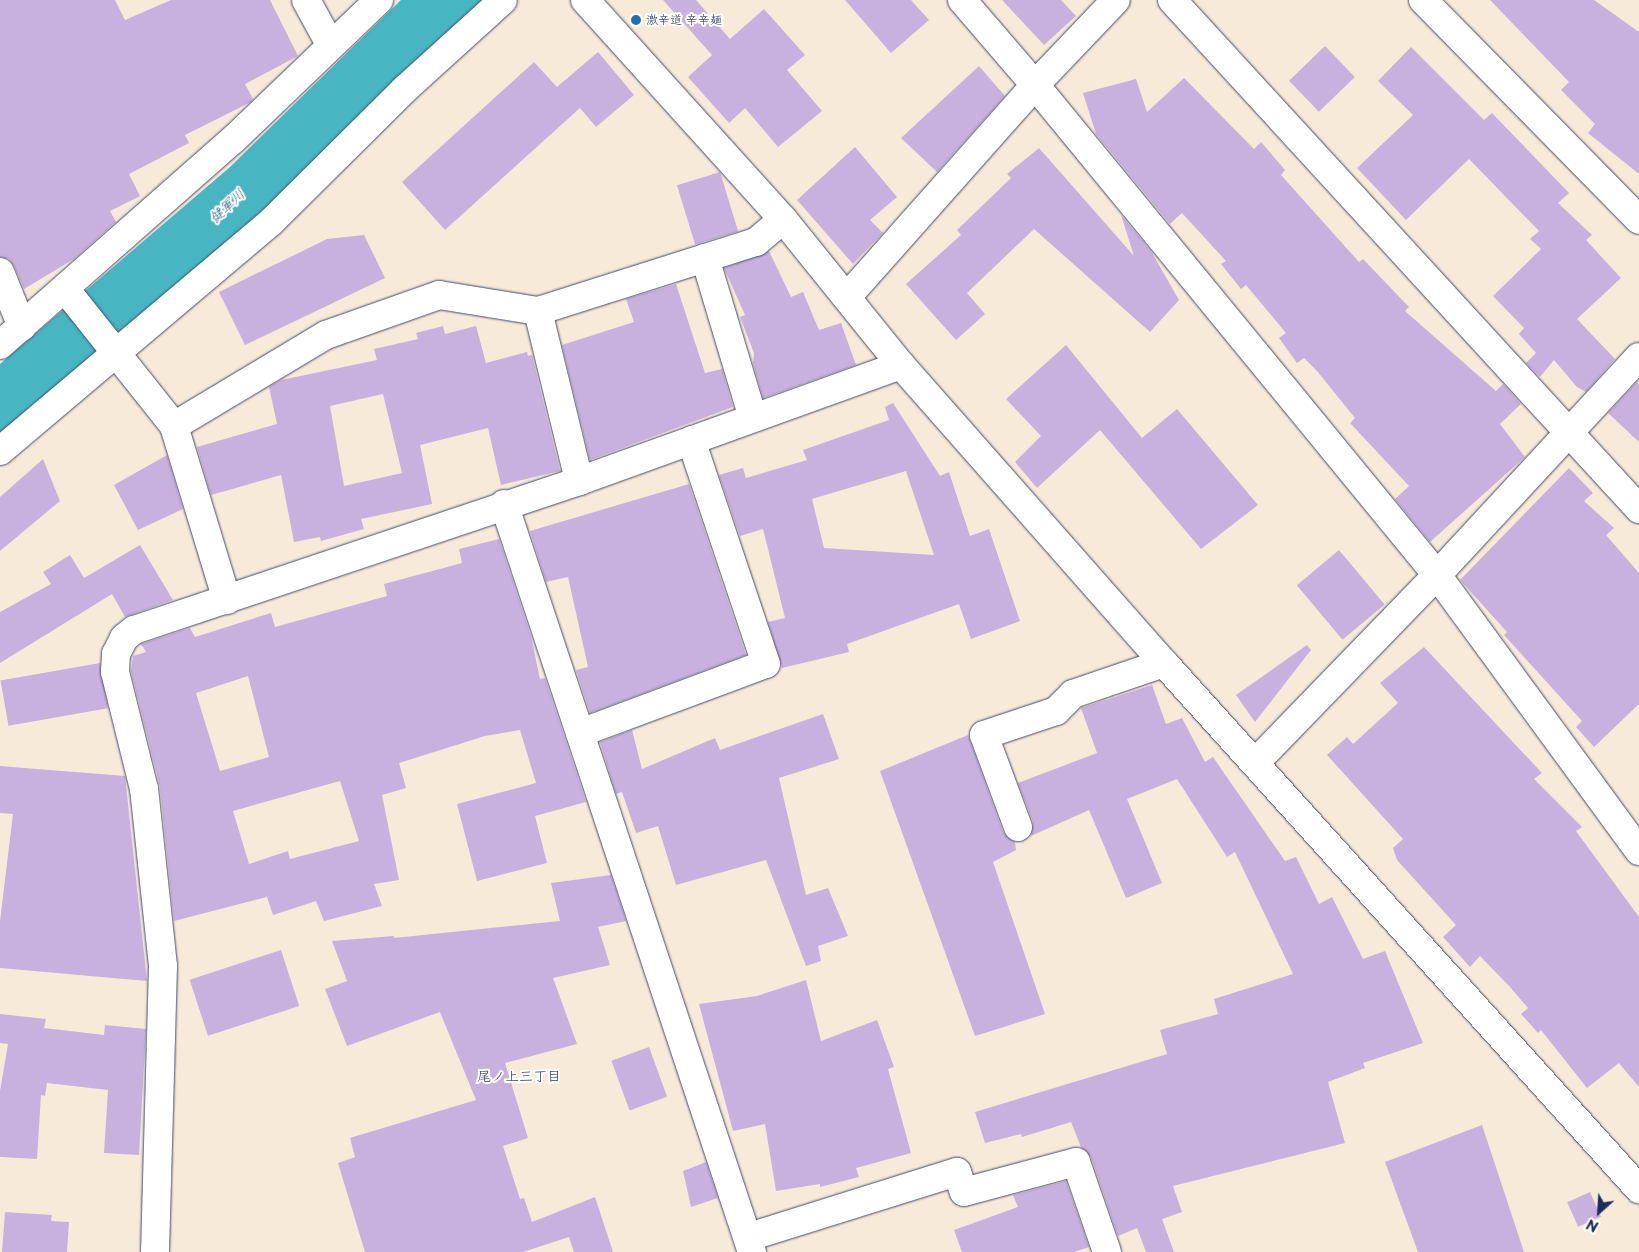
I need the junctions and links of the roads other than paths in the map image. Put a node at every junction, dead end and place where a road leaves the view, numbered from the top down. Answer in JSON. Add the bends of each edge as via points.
{"nodes":[{"id":1,"x":306,"y":0,"type":"edge"},
{"id":2,"x":379,"y":0,"type":"edge"},
{"id":3,"x":503,"y":0,"type":"edge"},
{"id":4,"x":586,"y":0,"type":"edge"},
{"id":5,"x":962,"y":0,"type":"edge"},
{"id":6,"x":1116,"y":0,"type":"edge"},
{"id":7,"x":1172,"y":0,"type":"edge"},
{"id":8,"x":1423,"y":0,"type":"edge"},
{"id":9,"x":330,"y":44,"type":"junction"},
{"id":10,"x":1035,"y":85,"type":"junction"},
{"id":11,"x":783,"y":219,"type":"junction"},
{"id":12,"x":1639,"y":220,"type":"edge"},
{"id":13,"x":705,"y":258,"type":"junction"},
{"id":14,"x":0,"y":272,"type":"edge"},
{"id":15,"x":66,"y":290,"type":"junction"},
{"id":16,"x":848,"y":297,"type":"junction"},
{"id":17,"x":538,"y":311,"type":"junction"},
{"id":18,"x":22,"y":327,"type":"junction"},
{"id":19,"x":0,"y":345,"type":"edge"},
{"id":20,"x":114,"y":350,"type":"junction"},
{"id":21,"x":1639,"y":357,"type":"edge"},
{"id":22,"x":901,"y":365,"type":"junction"},
{"id":23,"x":754,"y":418,"type":"junction"},
{"id":24,"x":174,"y":426,"type":"junction"},
{"id":25,"x":1568,"y":431,"type":"junction"},
{"id":26,"x":691,"y":440,"type":"junction"},
{"id":27,"x":0,"y":451,"type":"edge"},
{"id":28,"x":579,"y":480,"type":"junction"},
{"id":29,"x":504,"y":504,"type":"junction"},
{"id":30,"x":1639,"y":509,"type":"edge"},
{"id":31,"x":1437,"y":575,"type":"junction"},
{"id":32,"x":227,"y":600,"type":"junction"},
{"id":33,"x":1164,"y":663,"type":"junction"},
{"id":34,"x":580,"y":733,"type":"junction"},
{"id":35,"x":1255,"y":763,"type":"junction"},
{"id":36,"x":1018,"y":827,"type":"dead end"},
{"id":37,"x":1639,"y":851,"type":"edge"},
{"id":38,"x":1639,"y":1189,"type":"edge"},
{"id":39,"x":750,"y":1244,"type":"edge"},
{"id":40,"x":155,"y":1252,"type":"edge"},
{"id":41,"x":1107,"y":1252,"type":"edge"}],
"edges":[{"from":1,"to":9,"type":"street"},
{"from":2,"to":9,"type":"street"},
{"from":3,"to":20,"type":"street","via":[[405,89],[271,222]]},
{"from":4,"to":11,"type":"street"},
{"from":5,"to":10,"type":"street"},
{"from":6,"to":10,"type":"street"},
{"from":7,"to":25,"type":"street"},
{"from":8,"to":12,"type":"street"},
{"from":9,"to":15,"type":"street","via":[[234,139]]},
{"from":10,"to":16,"type":"street"},
{"from":10,"to":31,"type":"street"},
{"from":11,"to":13,"type":"street","via":[[756,242]]},
{"from":11,"to":16,"type":"street"},
{"from":13,"to":17,"type":"street"},
{"from":13,"to":23,"type":"street"},
{"from":14,"to":18,"type":"street"},
{"from":15,"to":18,"type":"street"},
{"from":15,"to":20,"type":"street"},
{"from":16,"to":22,"type":"street"},
{"from":17,"to":24,"type":"street","via":[[439,295],[326,335]]},
{"from":17,"to":28,"type":"street"},
{"from":18,"to":19,"type":"street"},
{"from":20,"to":24,"type":"street"},
{"from":20,"to":27,"type":"street"},
{"from":21,"to":25,"type":"street"},
{"from":22,"to":23,"type":"street"},
{"from":22,"to":33,"type":"street"},
{"from":23,"to":26,"type":"street"},
{"from":24,"to":32,"type":"street"},
{"from":25,"to":30,"type":"street"},
{"from":25,"to":31,"type":"street"},
{"from":26,"to":28,"type":"street"},
{"from":26,"to":34,"type":"street","via":[[766,664]]},
{"from":28,"to":29,"type":"street"},
{"from":29,"to":32,"type":"street"},
{"from":29,"to":34,"type":"street"},
{"from":31,"to":35,"type":"street"},
{"from":31,"to":37,"type":"street"},
{"from":32,"to":40,"type":"street","via":[[134,630],[124,638],[116,654],[114,672],[144,789],[163,966]]},
{"from":33,"to":35,"type":"street"},
{"from":33,"to":36,"type":"street","via":[[1073,694],[1056,711],[984,735]]},
{"from":34,"to":39,"type":"street"},
{"from":35,"to":38,"type":"street"},
{"from":39,"to":41,"type":"street","via":[[957,1172],[964,1192],[1076,1162]]}]}
